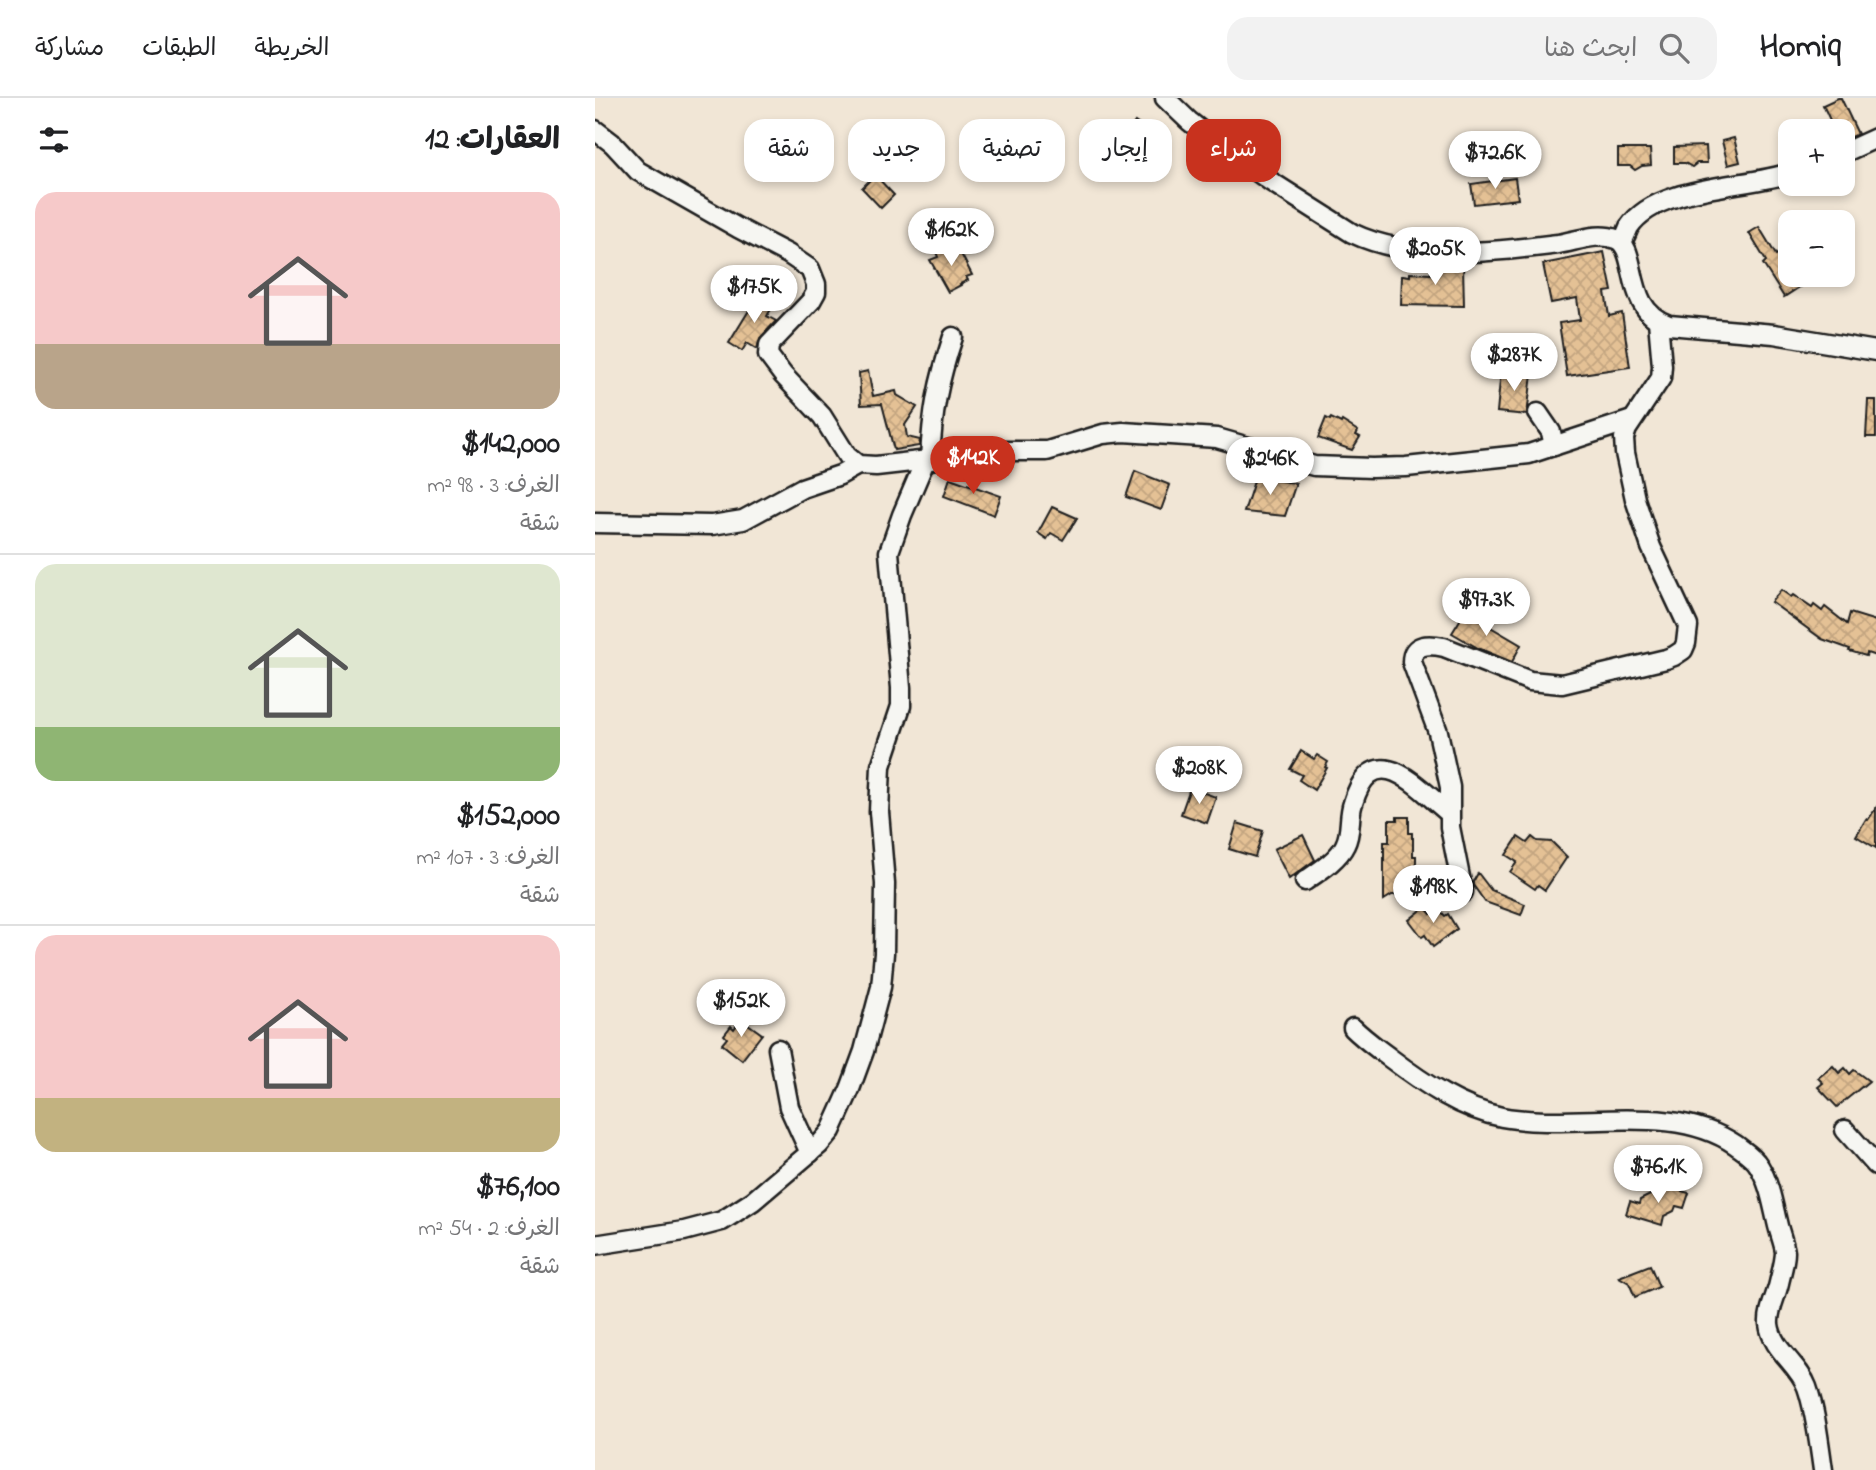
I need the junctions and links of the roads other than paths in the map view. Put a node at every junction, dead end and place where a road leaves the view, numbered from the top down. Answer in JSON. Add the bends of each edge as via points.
{"nodes":[{"id":1,"x":1165,"y":98,"type":"edge"},
{"id":2,"x":595,"y":130,"type":"edge"},
{"id":3,"x":1876,"y":138,"type":"edge"},
{"id":4,"x":1855,"y":148,"type":"edge"},
{"id":5,"x":1778,"y":176,"type":"edge"},
{"id":6,"x":1622,"y":242,"type":"junction"},
{"id":7,"x":1658,"y":321,"type":"junction"},
{"id":8,"x":953,"y":337,"type":"dead end"},
{"id":9,"x":1876,"y":351,"type":"edge"},
{"id":10,"x":1538,"y":413,"type":"dead end"},
{"id":11,"x":1632,"y":420,"type":"junction"},
{"id":12,"x":1554,"y":446,"type":"junction"},
{"id":13,"x":927,"y":461,"type":"junction"},
{"id":14,"x":858,"y":464,"type":"junction"},
{"id":15,"x":595,"y":523,"type":"edge"},
{"id":16,"x":1449,"y":813,"type":"junction"},
{"id":17,"x":1305,"y":881,"type":"dead end"},
{"id":18,"x":1463,"y":892,"type":"dead end"},
{"id":19,"x":1353,"y":1028,"type":"dead end"},
{"id":20,"x":778,"y":1049,"type":"dead end"},
{"id":21,"x":1845,"y":1130,"type":"dead end"},
{"id":22,"x":810,"y":1153,"type":"junction"},
{"id":23,"x":1876,"y":1165,"type":"edge"},
{"id":24,"x":595,"y":1245,"type":"edge"},
{"id":25,"x":1823,"y":1470,"type":"edge"}],
"edges":[{"from":1,"to":6,"type":"street","via":[[1270,181],[1365,240],[1430,253],[1522,248],[1601,236]]},
{"from":2,"to":14,"type":"street","via":[[638,171],[810,270],[816,292],[769,345],[768,355]]},
{"from":3,"to":4,"type":"street"},
{"from":5,"to":6,"type":"street","via":[[1689,193],[1657,204],[1635,221]]},
{"from":6,"to":7,"type":"street","via":[[1641,303]]},
{"from":7,"to":9,"type":"street"},
{"from":7,"to":11,"type":"street","via":[[1661,379]]},
{"from":8,"to":13,"type":"street","via":[[935,399]]},
{"from":10,"to":12,"type":"street"},
{"from":11,"to":12,"type":"street"},
{"from":11,"to":16,"type":"street","via":[[1625,453],[1635,499],[1651,547],[1688,626],[1683,650],[1666,659],[1562,684],[1530,681],[1444,647],[1416,649],[1412,662],[1438,732],[1450,787]]},
{"from":12,"to":13,"type":"street","via":[[1495,459],[1372,468],[1314,466],[1217,438],[1123,432],[1047,451]]},
{"from":13,"to":14,"type":"street"},
{"from":13,"to":22,"type":"street","via":[[889,552],[901,706],[881,766],[879,812],[885,884],[881,987],[850,1090],[831,1131]]},
{"from":14,"to":15,"type":"street","via":[[743,520],[712,525]]},
{"from":16,"to":17,"type":"street","via":[[1403,776],[1384,768],[1371,772],[1351,807],[1350,833],[1341,852]]},
{"from":16,"to":18,"type":"street"},
{"from":19,"to":25,"type":"street","via":[[1417,1079],[1482,1111],[1503,1117],[1689,1124],[1726,1138],[1758,1162],[1785,1252],[1769,1315],[1772,1336],[1806,1384]]},
{"from":20,"to":22,"type":"street","via":[[789,1107]]},
{"from":21,"to":23,"type":"street"},
{"from":22,"to":24,"type":"street","via":[[722,1222]]}]}
